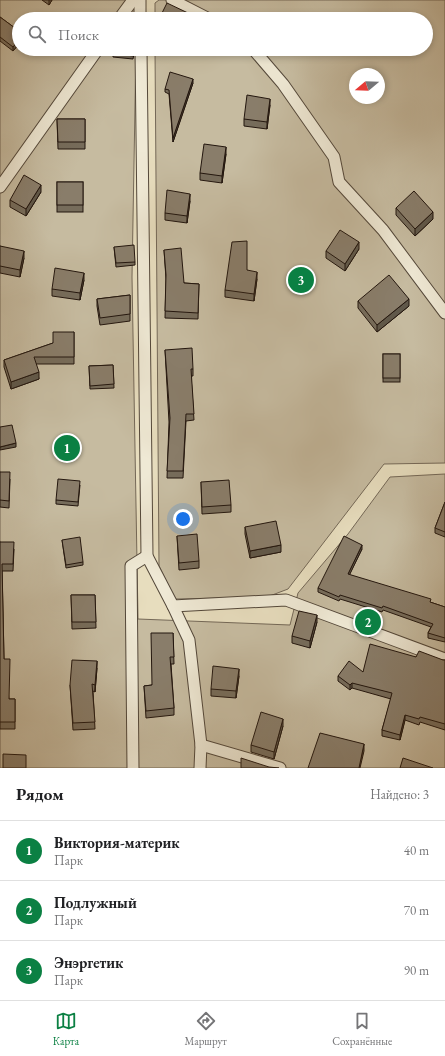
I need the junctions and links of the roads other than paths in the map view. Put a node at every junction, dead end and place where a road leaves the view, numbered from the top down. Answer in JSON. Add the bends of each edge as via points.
{"nodes":[{"id":1,"x":133,"y":0,"type":"edge"},
{"id":2,"x":140,"y":0,"type":"edge"},
{"id":3,"x":172,"y":0,"type":"edge"},
{"id":4,"x":124,"y":12,"type":"edge"},
{"id":5,"x":140,"y":12,"type":"edge"},
{"id":6,"x":195,"y":12,"type":"edge"},
{"id":7,"x":93,"y":56,"type":"edge"},
{"id":8,"x":141,"y":56,"type":"edge"},
{"id":9,"x":258,"y":56,"type":"edge"},
{"id":10,"x":0,"y":187,"type":"edge"},
{"id":11,"x":445,"y":313,"type":"edge"},
{"id":12,"x":147,"y":556,"type":"junction"},
{"id":13,"x":173,"y":606,"type":"junction"},
{"id":14,"x":445,"y":659,"type":"edge"},
{"id":15,"x":201,"y":745,"type":"junction"},
{"id":16,"x":133,"y":768,"type":"edge"},
{"id":17,"x":200,"y":768,"type":"edge"},
{"id":18,"x":280,"y":768,"type":"edge"}],
"edges":[{"from":1,"to":4,"type":"lane"},
{"from":2,"to":5,"type":"lane"},
{"from":3,"to":6,"type":"lane"},
{"from":7,"to":10,"type":"lane"},
{"from":8,"to":12,"type":"lane"},
{"from":9,"to":11,"type":"lane","via":[[283,84],[334,156],[339,182],[383,230]]},
{"from":12,"to":13,"type":"lane"},
{"from":12,"to":16,"type":"lane","via":[[132,566]]},
{"from":13,"to":14,"type":"lane","via":[[286,600]]},
{"from":13,"to":15,"type":"lane","via":[[189,640]]},
{"from":15,"to":17,"type":"lane"},
{"from":15,"to":18,"type":"lane"}]}
